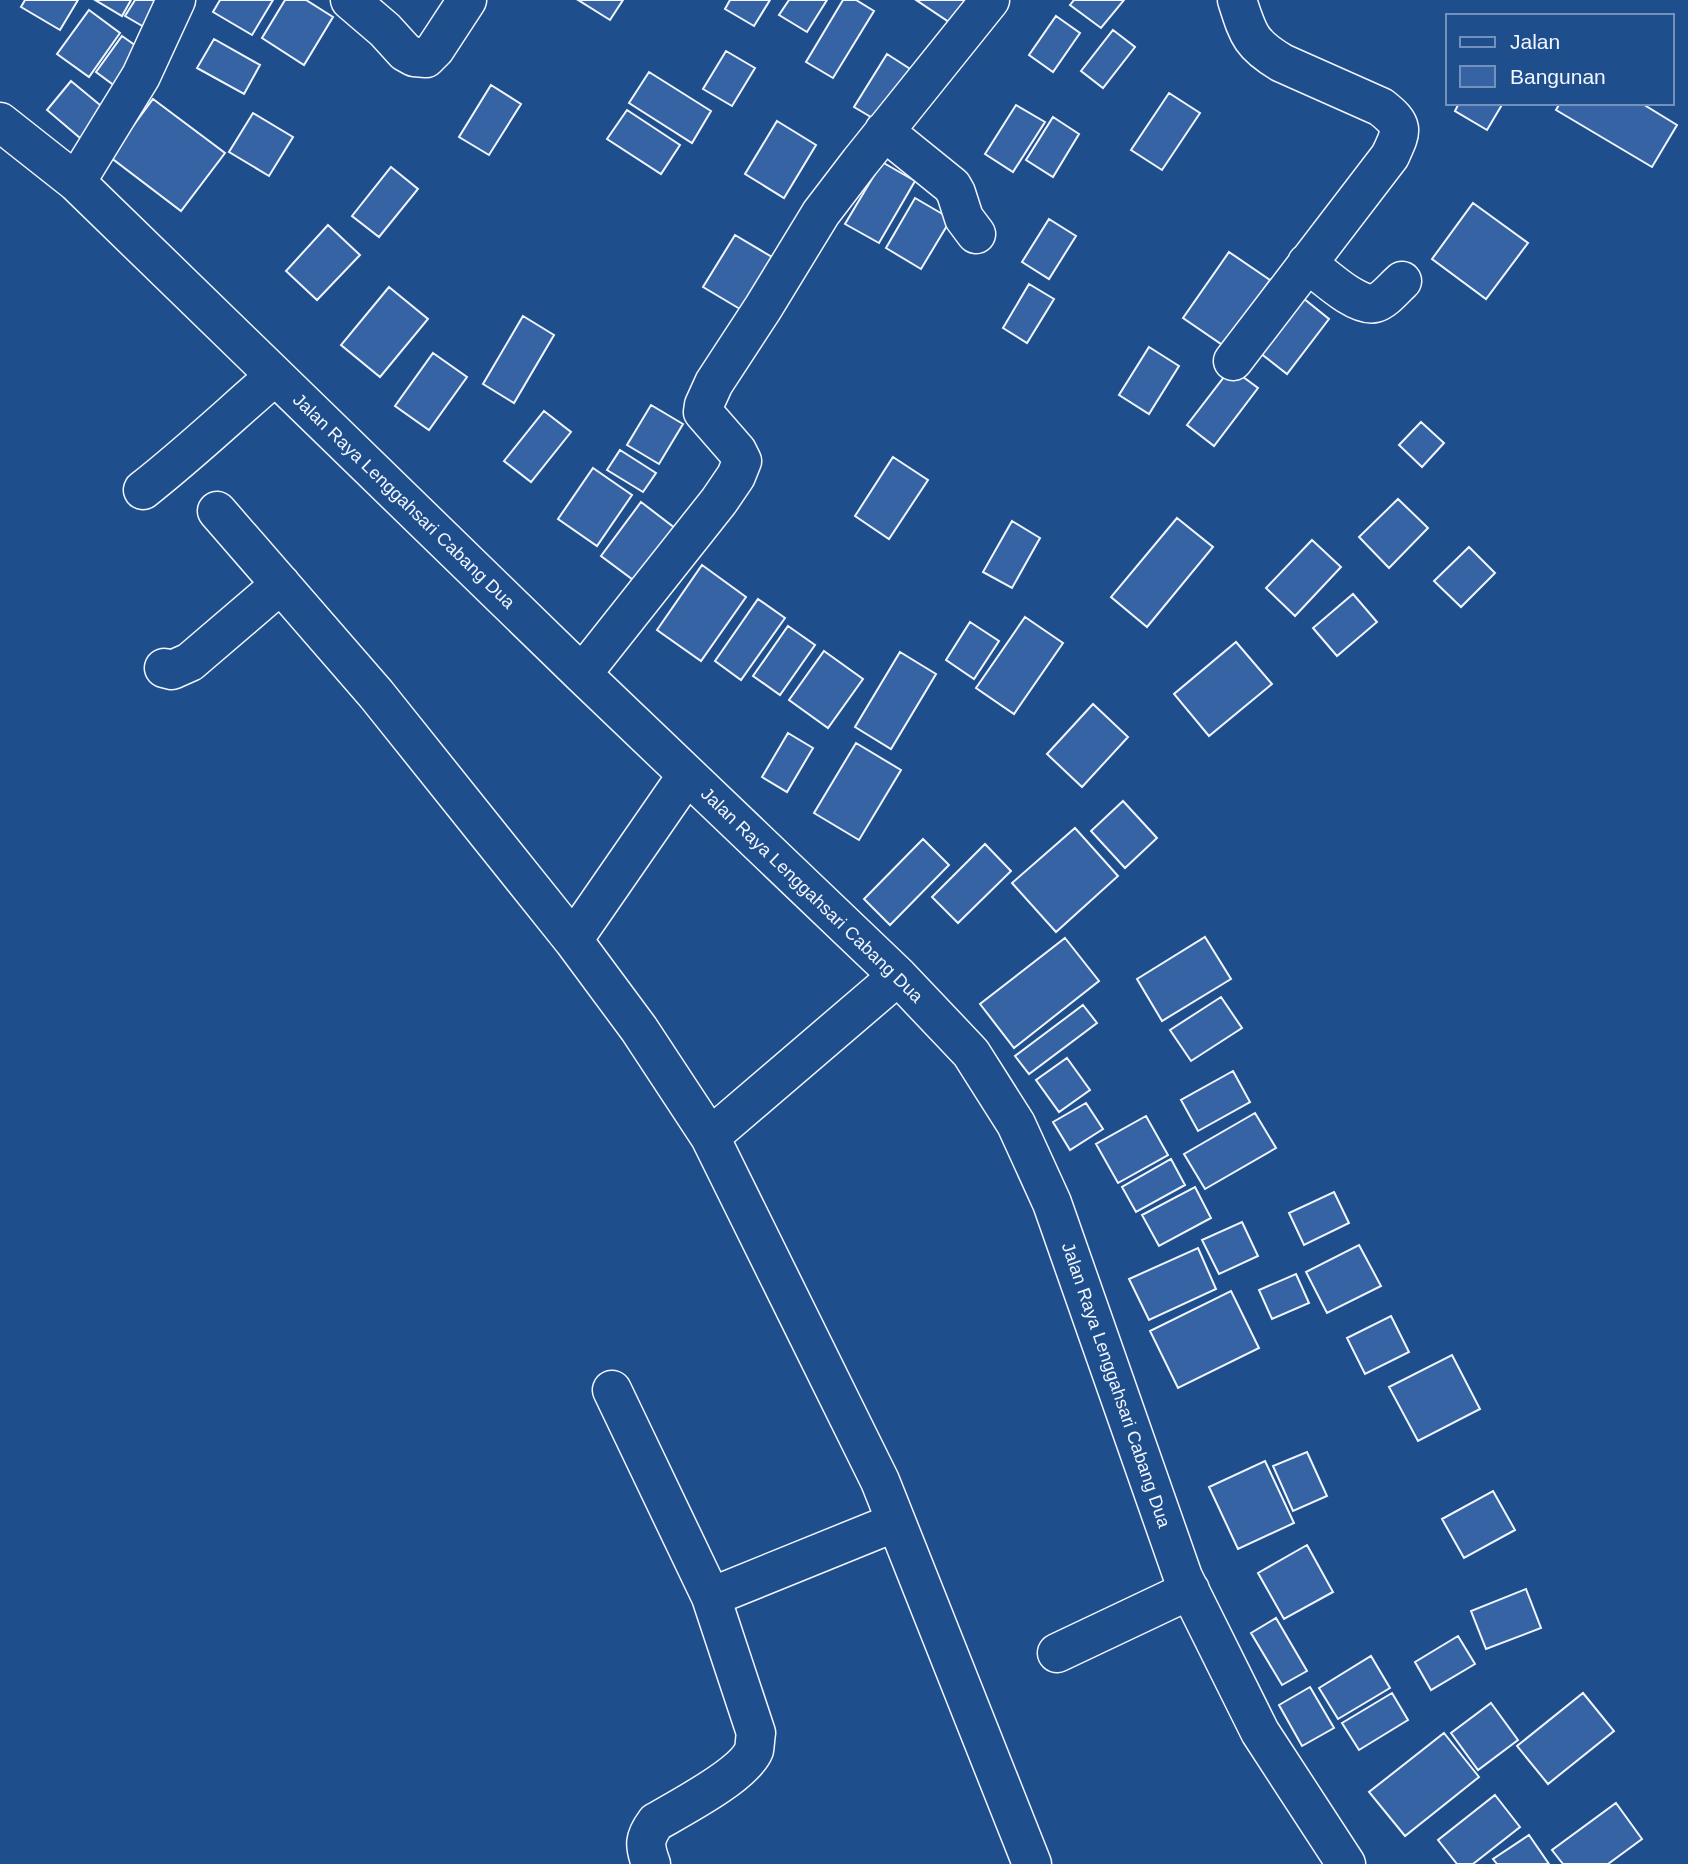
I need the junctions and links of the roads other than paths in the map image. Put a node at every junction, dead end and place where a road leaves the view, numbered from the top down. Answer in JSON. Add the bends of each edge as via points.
{"nodes":[{"id":1,"x":176,"y":0,"type":"edge"},
{"id":2,"x":350,"y":0,"type":"edge"},
{"id":3,"x":467,"y":0,"type":"edge"},
{"id":4,"x":990,"y":0,"type":"edge"},
{"id":5,"x":1237,"y":0,"type":"edge"},
{"id":6,"x":0,"y":122,"type":"edge"},
{"id":7,"x":884,"y":131,"type":"junction"},
{"id":8,"x":76,"y":182,"type":"junction"},
{"id":9,"x":976,"y":234,"type":"dead end"},
{"id":10,"x":1307,"y":264,"type":"junction"},
{"id":11,"x":1402,"y":281,"type":"dead end"},
{"id":12,"x":1233,"y":361,"type":"dead end"},
{"id":13,"x":275,"y":376,"type":"junction"},
{"id":14,"x":143,"y":489,"type":"dead end"},
{"id":15,"x":217,"y":511,"type":"dead end"},
{"id":16,"x":281,"y":584,"type":"junction"},
{"id":17,"x":164,"y":668,"type":"dead end"},
{"id":18,"x":582,"y":674,"type":"junction"},
{"id":19,"x":687,"y":775,"type":"junction"},
{"id":20,"x":573,"y":940,"type":"junction"},
{"id":21,"x":898,"y":976,"type":"junction"},
{"id":22,"x":710,"y":1137,"type":"junction"},
{"id":23,"x":612,"y":1390,"type":"dead end"},
{"id":24,"x":896,"y":1522,"type":"junction"},
{"id":25,"x":1190,"y":1590,"type":"junction"},
{"id":26,"x":711,"y":1597,"type":"junction"},
{"id":27,"x":1056,"y":1653,"type":"dead end"},
{"id":28,"x":651,"y":1864,"type":"edge"},
{"id":29,"x":1032,"y":1864,"type":"edge"},
{"id":30,"x":1346,"y":1864,"type":"edge"}],
"edges":[{"from":1,"to":8,"type":"street","via":[[141,76]]},
{"from":2,"to":3,"type":"street","via":[[405,52],[426,58]]},
{"from":4,"to":7,"type":"street"},
{"from":5,"to":10,"type":"street","via":[[1247,32],[1268,54],[1381,107],[1398,125],[1400,135],[1390,156]]},
{"from":6,"to":8,"type":"street","name":"Jalan Raya Lenggahsari Cabang Dua"},
{"from":7,"to":9,"type":"street","via":[[952,186],[964,218]]},
{"from":7,"to":18,"type":"street","via":[[821,213],[704,405],[706,418],[742,461],[736,476]]},
{"from":8,"to":13,"type":"street","name":"Jalan Raya Lenggahsari Cabang Dua"},
{"from":10,"to":11,"type":"street","via":[[1364,303],[1382,299]]},
{"from":10,"to":12,"type":"street"},
{"from":13,"to":14,"type":"street"},
{"from":13,"to":18,"type":"street","name":"Jalan Raya Lenggahsari Cabang Dua"},
{"from":15,"to":16,"type":"street"},
{"from":16,"to":17,"type":"street","via":[[190,662],[173,670]]},
{"from":16,"to":20,"type":"street","via":[[376,694]]},
{"from":18,"to":19,"type":"street","name":"Jalan Raya Lenggahsari Cabang Dua"},
{"from":19,"to":20,"type":"street"},
{"from":19,"to":21,"type":"street","name":"Jalan Raya Lenggahsari Cabang Dua"},
{"from":20,"to":22,"type":"street"},
{"from":21,"to":22,"type":"street"},
{"from":21,"to":25,"type":"street","name":"Jalan Raya Lenggahsari Cabang Dua","via":[[971,1053],[1016,1124],[1052,1203]]},
{"from":22,"to":24,"type":"street"},
{"from":23,"to":26,"type":"street"},
{"from":24,"to":26,"type":"street"},
{"from":24,"to":29,"type":"street"},
{"from":25,"to":27,"type":"street"},
{"from":25,"to":30,"type":"street","name":"Jalan Raya Lenggahsari Cabang Dua","via":[[1260,1732]]},
{"from":26,"to":28,"type":"street","via":[[756,1733],[754,1750],[730,1777],[656,1822],[645,1844]]}]}
